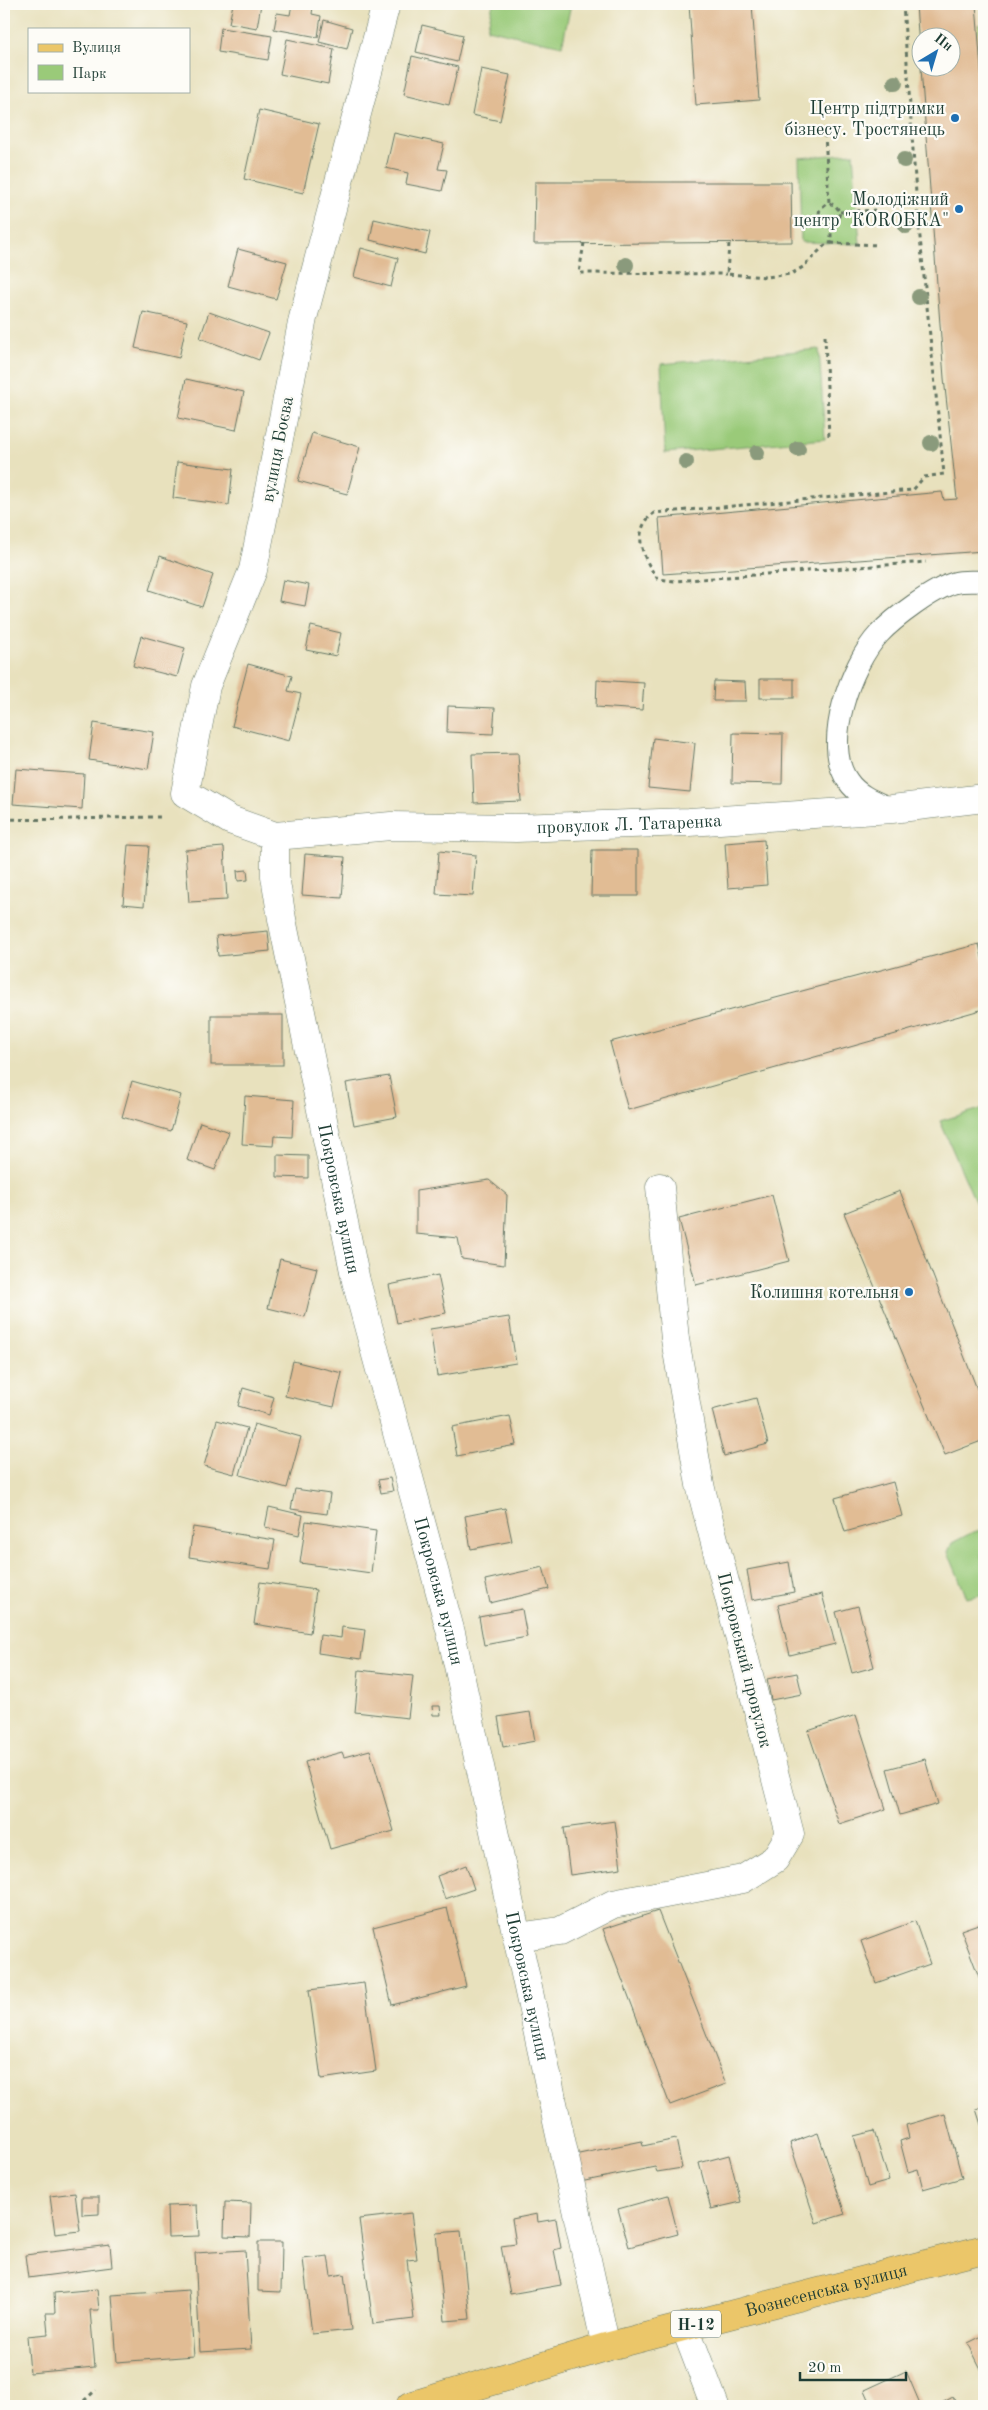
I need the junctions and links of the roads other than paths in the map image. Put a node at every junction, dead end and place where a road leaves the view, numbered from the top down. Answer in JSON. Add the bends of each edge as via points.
{"nodes":[{"id":1,"x":386,"y":4,"type":"edge"},
{"id":2,"x":984,"y":582,"type":"edge"},
{"id":3,"x":984,"y":798,"type":"edge"},
{"id":4,"x":892,"y":809,"type":"junction"},
{"id":5,"x":275,"y":836,"type":"junction"},
{"id":6,"x":660,"y":1187,"type":"dead end"},
{"id":7,"x":517,"y":1937,"type":"junction"},
{"id":8,"x":984,"y":2249,"type":"edge"},
{"id":9,"x":685,"y":2327,"type":"junction"},
{"id":10,"x":606,"y":2347,"type":"junction"},
{"id":11,"x":410,"y":2406,"type":"edge"},
{"id":12,"x":715,"y":2406,"type":"edge"}],
"edges":[{"from":1,"to":5,"type":"street","name":"вулиця Боєва","via":[[303,318],[253,570],[206,686],[184,793],[230,820]]},
{"from":2,"to":4,"type":"lane","via":[[954,583],[898,617],[878,635],[847,693],[838,720],[839,764],[848,782],[863,796]]},
{"from":3,"to":4,"type":"street","name":"провулок Л. Татаренка"},
{"from":4,"to":5,"type":"street","name":"провулок Л. Татаренка","via":[[689,822],[516,828],[391,826]]},
{"from":5,"to":7,"type":"street","name":"Покровська вулиця","via":[[275,876],[282,919],[356,1281],[451,1633]]},
{"from":6,"to":7,"type":"street","name":"Покровський провулок","via":[[675,1339],[700,1485],[790,1834],[775,1859],[743,1878],[612,1904],[560,1931]]},
{"from":7,"to":10,"type":"street","name":"Покровська вулиця"},
{"from":8,"to":9,"type":"main road","name":"Вознесенська вулиця","number":"Н-12"},
{"from":9,"to":10,"type":"main road","name":"Вознесенська вулиця","number":"Н-12"},
{"from":9,"to":12,"type":"street"},
{"from":10,"to":11,"type":"main road","name":"Вознесенська вулиця","number":"Н-12"}]}
